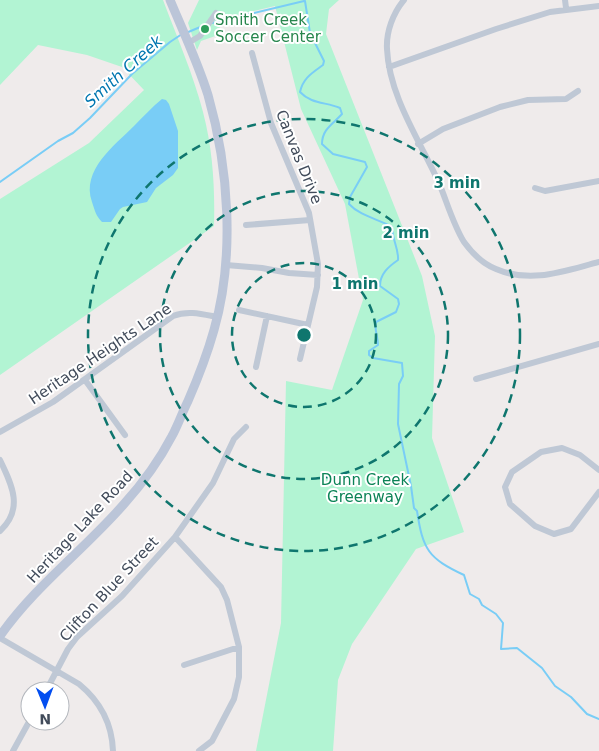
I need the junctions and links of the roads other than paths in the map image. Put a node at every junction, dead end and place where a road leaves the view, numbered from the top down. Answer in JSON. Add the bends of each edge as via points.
{"nodes":[{"id":1,"x":170,"y":0,"type":"edge"},
{"id":2,"x":404,"y":0,"type":"edge"},
{"id":3,"x":565,"y":0,"type":"edge"},
{"id":4,"x":599,"y":6,"type":"edge"},
{"id":5,"x":566,"y":8,"type":"junction"},
{"id":6,"x":216,"y":13,"type":"dead end"},
{"id":7,"x":188,"y":43,"type":"junction"},
{"id":8,"x":252,"y":53,"type":"dead end"},
{"id":9,"x":389,"y":67,"type":"junction"},
{"id":10,"x":578,"y":91,"type":"dead end"},
{"id":11,"x":418,"y":144,"type":"junction"},
{"id":12,"x":599,"y":181,"type":"edge"},
{"id":13,"x":535,"y":188,"type":"dead end"},
{"id":14,"x":310,"y":220,"type":"junction"},
{"id":15,"x":246,"y":225,"type":"dead end"},
{"id":16,"x":599,"y":262,"type":"edge"},
{"id":17,"x":226,"y":266,"type":"junction"},
{"id":18,"x":318,"y":275,"type":"junction"},
{"id":19,"x":239,"y":310,"type":"dead end"},
{"id":20,"x":268,"y":316,"type":"junction"},
{"id":21,"x":217,"y":317,"type":"junction"},
{"id":22,"x":308,"y":325,"type":"junction"},
{"id":23,"x":599,"y":344,"type":"edge"},
{"id":24,"x":300,"y":360,"type":"dead end"},
{"id":25,"x":256,"y":367,"type":"dead end"},
{"id":26,"x":476,"y":379,"type":"dead end"},
{"id":27,"x":85,"y":380,"type":"junction"},
{"id":28,"x":246,"y":427,"type":"dead end"},
{"id":29,"x":0,"y":432,"type":"edge"},
{"id":30,"x":125,"y":435,"type":"dead end"},
{"id":31,"x":0,"y":460,"type":"edge"},
{"id":32,"x":599,"y":470,"type":"edge"},
{"id":33,"x":599,"y":492,"type":"edge"},
{"id":34,"x":0,"y":532,"type":"edge"},
{"id":35,"x":175,"y":537,"type":"junction"},
{"id":36,"x":0,"y":637,"type":"edge"},
{"id":37,"x":239,"y":646,"type":"junction"},
{"id":38,"x":184,"y":664,"type":"dead end"},
{"id":39,"x":57,"y":670,"type":"junction"},
{"id":40,"x":51,"y":681,"type":"edge"},
{"id":41,"x":24,"y":731,"type":"edge"},
{"id":42,"x":13,"y":751,"type":"edge"},
{"id":43,"x":113,"y":751,"type":"edge"},
{"id":44,"x":199,"y":751,"type":"edge"}],
"edges":[{"from":1,"to":7,"type":"main road","name":"Heritage Lake Road"},
{"from":2,"to":9,"type":"street","via":[[387,38]]},
{"from":3,"to":5,"type":"street"},
{"from":4,"to":5,"type":"street"},
{"from":5,"to":9,"type":"street","via":[[496,28]]},
{"from":6,"to":7,"type":"street","via":[[200,36]]},
{"from":7,"to":17,"type":"main road","name":"Heritage Lake Road","via":[[217,132],[226,203]]},
{"from":8,"to":14,"type":"street","name":"Canvas Drive","via":[[271,123]]},
{"from":9,"to":11,"type":"street"},
{"from":10,"to":11,"type":"street","via":[[566,99],[528,100],[500,107],[443,129]]},
{"from":11,"to":16,"type":"street","via":[[440,186],[457,230],[480,259],[495,269],[537,277]]},
{"from":12,"to":13,"type":"street","via":[[544,192]]},
{"from":14,"to":15,"type":"street"},
{"from":14,"to":18,"type":"street","name":"Canvas Drive"},
{"from":17,"to":18,"type":"street"},
{"from":17,"to":21,"type":"main road","name":"Heritage Lake Road"},
{"from":18,"to":22,"type":"street","name":"Canvas Drive"},
{"from":19,"to":20,"type":"street"},
{"from":20,"to":22,"type":"street"},
{"from":20,"to":25,"type":"street"},
{"from":21,"to":27,"type":"street","name":"Heritage Heights Lane","via":[[195,312],[173,316]]},
{"from":21,"to":36,"type":"main road","name":"Heritage Lake Road","via":[[199,375],[176,428],[148,474],[125,503],[22,607]]},
{"from":22,"to":24,"type":"street","name":"Canvas Drive"},
{"from":23,"to":26,"type":"street"},
{"from":27,"to":29,"type":"street","name":"Heritage Heights Lane"},
{"from":27,"to":30,"type":"street"},
{"from":28,"to":35,"type":"street","name":"Clifton Blue Street","via":[[234,439],[213,483]]},
{"from":31,"to":34,"type":"street","via":[[14,496],[12,514]]},
{"from":32,"to":33,"type":"street","via":[[580,455],[562,448],[541,452],[512,472],[505,487],[510,504],[535,526],[554,534],[571,529]]},
{"from":35,"to":37,"type":"street","via":[[222,587]]},
{"from":35,"to":39,"type":"street","name":"Clifton Blue Street","via":[[122,596],[78,637]]},
{"from":36,"to":39,"type":"street"},
{"from":37,"to":38,"type":"street"},
{"from":37,"to":44,"type":"street","via":[[240,677],[234,699],[212,741]]},
{"from":39,"to":40,"type":"street","name":"Clifton Blue Street"},
{"from":39,"to":43,"type":"street","via":[[96,699],[107,718]]},
{"from":41,"to":42,"type":"street"}]}
